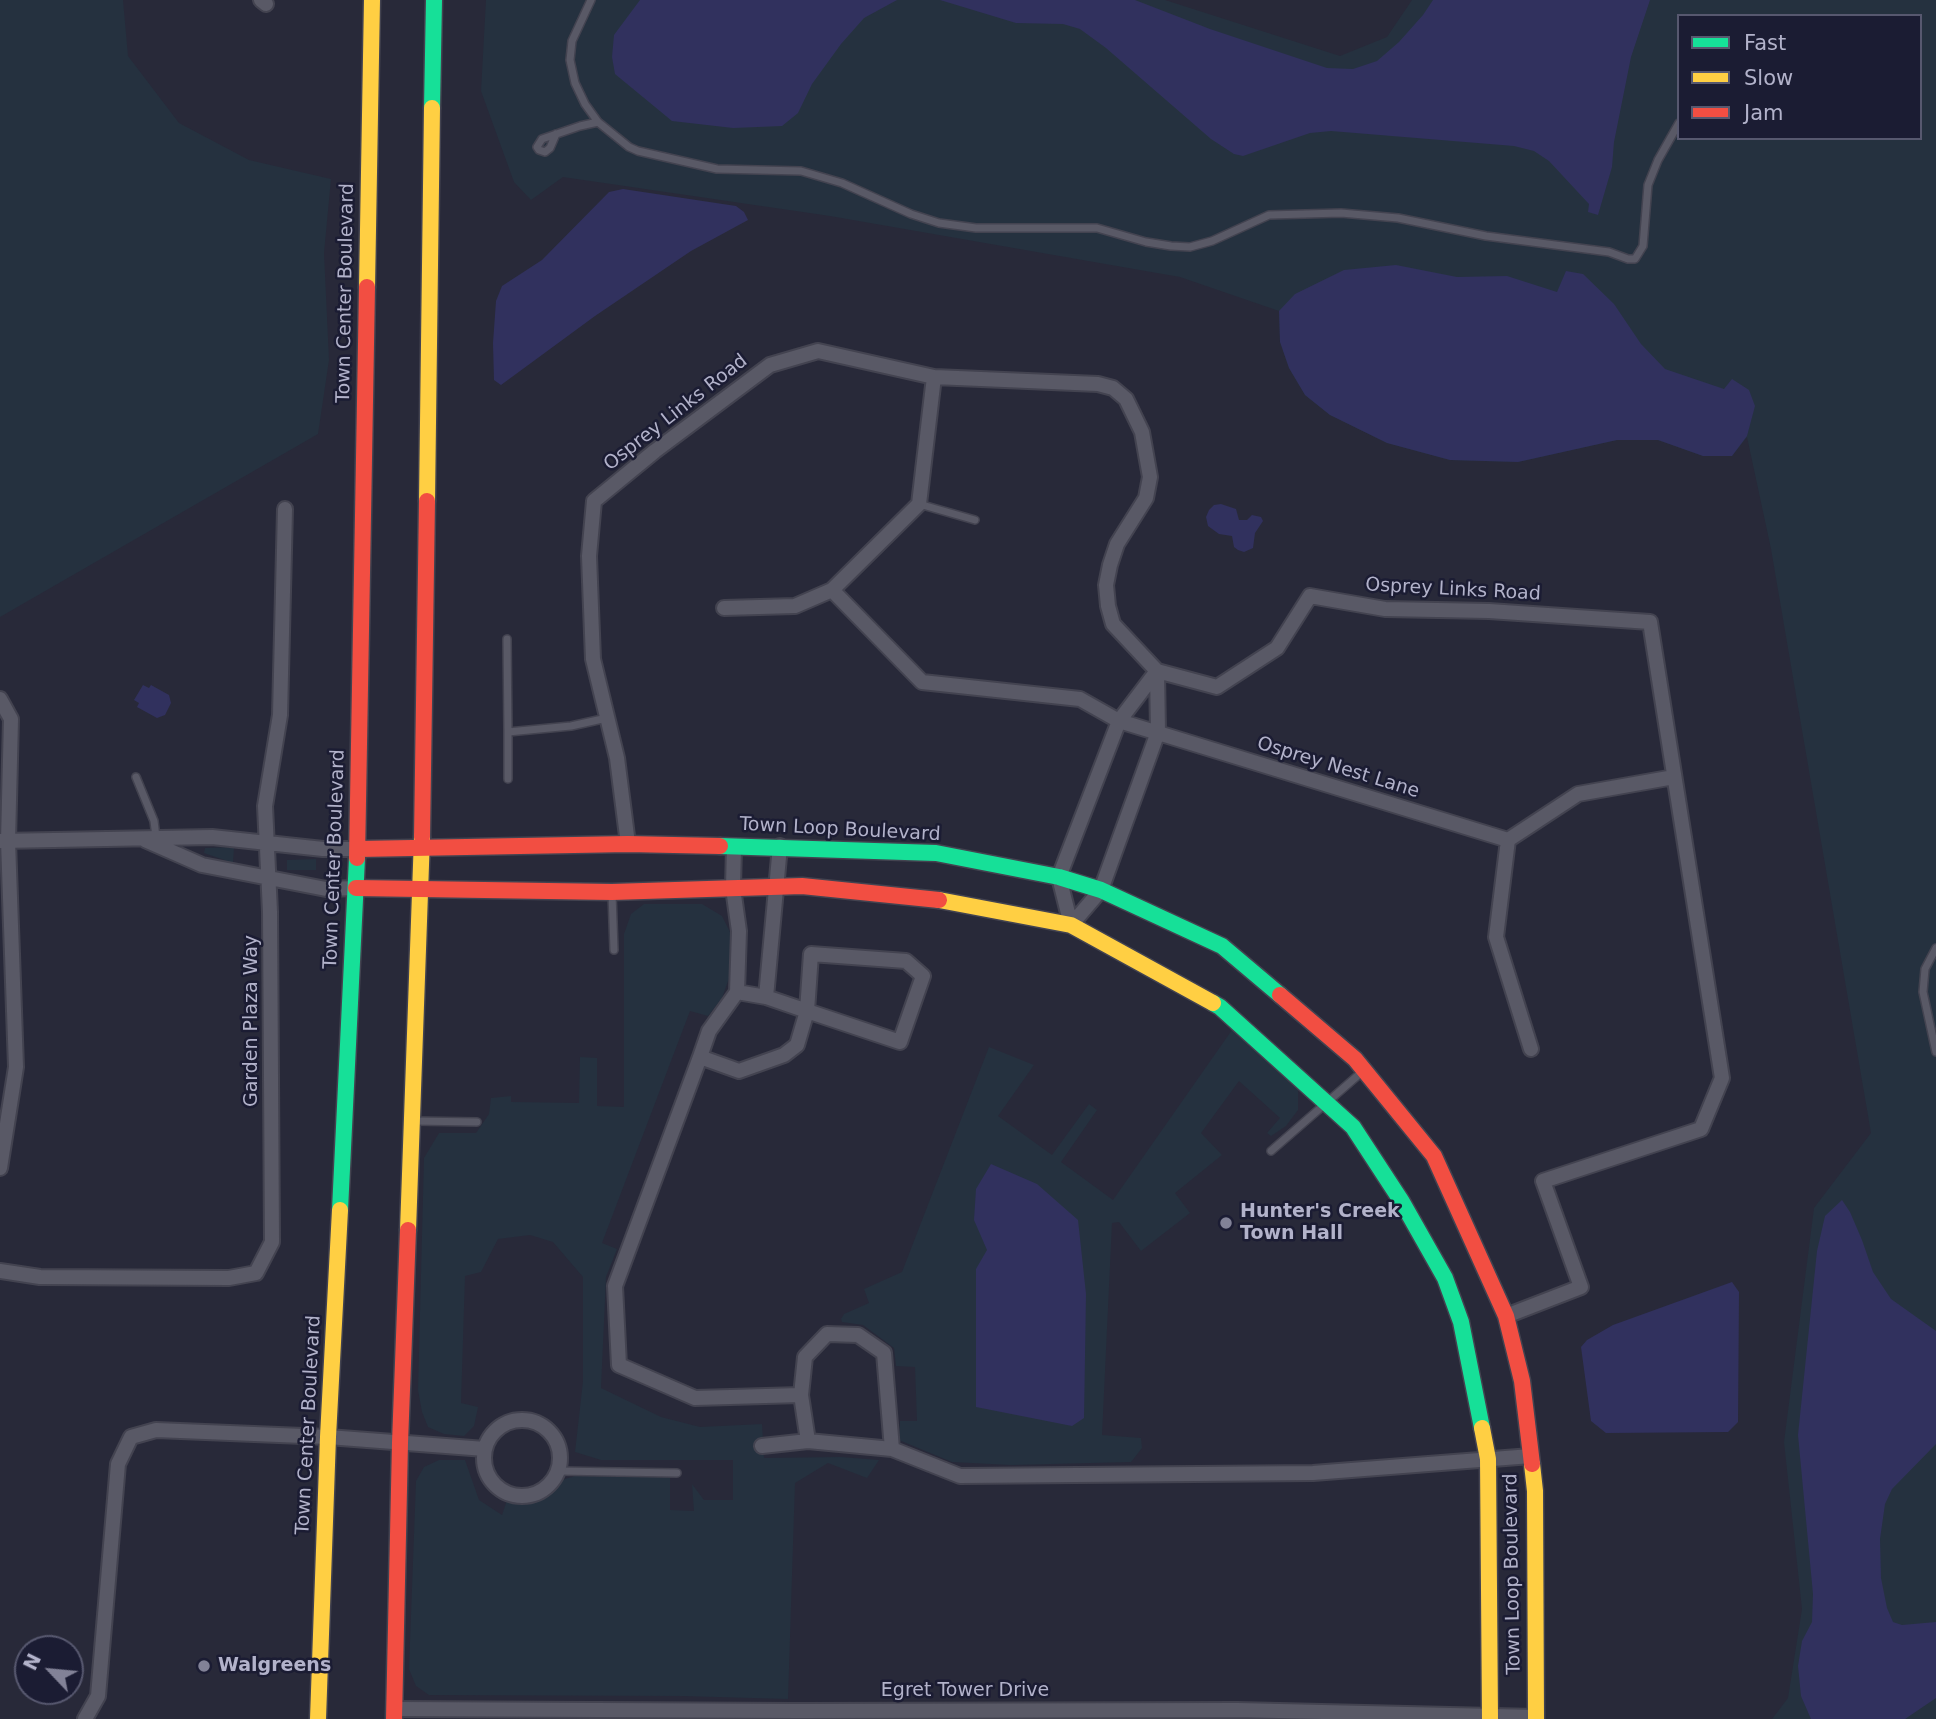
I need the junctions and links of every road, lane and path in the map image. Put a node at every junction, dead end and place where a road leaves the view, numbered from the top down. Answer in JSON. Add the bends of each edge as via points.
{"nodes":[{"id":1,"x":372,"y":0,"type":"edge"},
{"id":2,"x":434,"y":0,"type":"edge"},
{"id":3,"x":591,"y":0,"type":"edge"},
{"id":4,"x":598,"y":122,"type":"junction"},
{"id":5,"x":1677,"y":127,"type":"edge"},
{"id":6,"x":556,"y":134,"type":"dead end"},
{"id":7,"x":934,"y":377,"type":"junction"},
{"id":8,"x":919,"y":504,"type":"junction"},
{"id":9,"x":285,"y":509,"type":"dead end"},
{"id":10,"x":975,"y":520,"type":"dead end"},
{"id":11,"x":832,"y":590,"type":"junction"},
{"id":12,"x":724,"y":608,"type":"dead end"},
{"id":13,"x":507,"y":639,"type":"dead end"},
{"id":14,"x":1157,"y":671,"type":"junction"},
{"id":15,"x":0,"y":699,"type":"edge"},
{"id":16,"x":607,"y":718,"type":"junction"},
{"id":17,"x":1119,"y":721,"type":"junction"},
{"id":18,"x":508,"y":732,"type":"junction"},
{"id":19,"x":1158,"y":732,"type":"junction"},
{"id":20,"x":136,"y":777,"type":"dead end"},
{"id":21,"x":1674,"y":777,"type":"junction"},
{"id":22,"x":508,"y":779,"type":"dead end"},
{"id":23,"x":156,"y":837,"type":"junction"},
{"id":24,"x":140,"y":838,"type":"junction"},
{"id":25,"x":1508,"y":840,"type":"junction"},
{"id":26,"x":4,"y":841,"type":"edge"},
{"id":27,"x":268,"y":844,"type":"junction"},
{"id":28,"x":628,"y":844,"type":"junction"},
{"id":29,"x":421,"y":846,"type":"junction"},
{"id":30,"x":734,"y":846,"type":"junction"},
{"id":31,"x":780,"y":846,"type":"junction"},
{"id":32,"x":358,"y":849,"type":"junction"},
{"id":33,"x":1059,"y":877,"type":"junction"},
{"id":34,"x":269,"y":880,"type":"junction"},
{"id":35,"x":777,"y":887,"type":"junction"},
{"id":36,"x":356,"y":888,"type":"junction"},
{"id":37,"x":733,"y":888,"type":"junction"},
{"id":38,"x":421,"y":889,"type":"junction"},
{"id":39,"x":1101,"y":890,"type":"junction"},
{"id":40,"x":612,"y":892,"type":"junction"},
{"id":41,"x":1071,"y":925,"type":"junction"},
{"id":42,"x":1936,"y":948,"type":"edge"},
{"id":43,"x":614,"y":950,"type":"dead end"},
{"id":44,"x":737,"y":992,"type":"junction"},
{"id":45,"x":766,"y":997,"type":"junction"},
{"id":46,"x":807,"y":1011,"type":"junction"},
{"id":47,"x":1531,"y":1049,"type":"dead end"},
{"id":48,"x":1936,"y":1052,"type":"edge"},
{"id":49,"x":700,"y":1057,"type":"junction"},
{"id":50,"x":1364,"y":1070,"type":"junction"},
{"id":51,"x":1326,"y":1102,"type":"junction"},
{"id":52,"x":413,"y":1121,"type":"junction"},
{"id":53,"x":477,"y":1122,"type":"dead end"},
{"id":54,"x":1271,"y":1151,"type":"dead end"},
{"id":55,"x":0,"y":1168,"type":"edge"},
{"id":56,"x":0,"y":1271,"type":"edge"},
{"id":57,"x":1506,"y":1316,"type":"junction"},
{"id":58,"x":801,"y":1395,"type":"junction"},
{"id":59,"x":328,"y":1437,"type":"junction"},
{"id":60,"x":808,"y":1441,"type":"junction"},
{"id":61,"x":400,"y":1443,"type":"junction"},
{"id":62,"x":762,"y":1446,"type":"dead end"},
{"id":63,"x":485,"y":1449,"type":"junction"},
{"id":64,"x":892,"y":1449,"type":"junction"},
{"id":65,"x":1531,"y":1456,"type":"junction"},
{"id":66,"x":1488,"y":1459,"type":"junction"},
{"id":67,"x":559,"y":1471,"type":"junction"},
{"id":68,"x":677,"y":1474,"type":"dead end"},
{"id":69,"x":394,"y":1714,"type":"edge"},
{"id":70,"x":474,"y":1714,"type":"edge"},
{"id":71,"x":638,"y":1714,"type":"edge"},
{"id":72,"x":798,"y":1715,"type":"edge"},
{"id":73,"x":888,"y":1715,"type":"edge"},
{"id":74,"x":947,"y":1715,"type":"edge"},
{"id":75,"x":1071,"y":1715,"type":"edge"},
{"id":76,"x":1490,"y":1717,"type":"edge"},
{"id":77,"x":1536,"y":1718,"type":"edge"},
{"id":78,"x":85,"y":1719,"type":"edge"},
{"id":79,"x":318,"y":1719,"type":"edge"}],
"edges":[{"from":1,"to":32,"type":"street","name":"Town Center Boulevard"},
{"from":2,"to":29,"type":"street"},
{"from":3,"to":4,"type":"lane","via":[[572,41],[570,60],[575,83]]},
{"from":4,"to":5,"type":"lane","via":[[638,151],[717,169],[801,171],[865,192],[911,214],[976,228],[1097,228],[1146,242],[1190,247],[1269,215],[1341,212],[1609,252],[1628,259],[1635,258],[1643,246],[1648,186]]},
{"from":4,"to":6,"type":"lane"},
{"from":7,"to":8,"type":"street"},
{"from":7,"to":14,"type":"street","name":"Osprey Links Road","via":[[1098,384],[1113,388],[1126,399],[1142,432],[1150,477],[1146,498],[1110,565],[1108,606],[1113,624]]},
{"from":7,"to":16,"type":"street","name":"Osprey Links Road","via":[[818,351],[771,365],[594,501],[589,556],[593,659]]},
{"from":8,"to":10,"type":"lane"},
{"from":8,"to":11,"type":"street"},
{"from":9,"to":27,"type":"street","name":"Garden Plaza Way","via":[[280,715],[265,806]]},
{"from":11,"to":12,"type":"street","via":[[795,606]]},
{"from":11,"to":17,"type":"street","name":"Osprey Nest Lane","via":[[922,682],[1080,699]]},
{"from":13,"to":18,"type":"lane"},
{"from":14,"to":17,"type":"street"},
{"from":14,"to":19,"type":"street"},
{"from":14,"to":21,"type":"street","name":"Osprey Links Road","via":[[1217,687],[1277,648],[1310,596],[1385,609],[1650,622]]},
{"from":15,"to":26,"type":"street","via":[[11,719]]},
{"from":16,"to":18,"type":"lane"},
{"from":16,"to":28,"type":"street","name":"Osprey Links Road"},
{"from":17,"to":19,"type":"street","name":"Osprey Nest Lane"},
{"from":17,"to":33,"type":"street"},
{"from":18,"to":22,"type":"lane"},
{"from":19,"to":25,"type":"street","name":"Osprey Nest Lane"},
{"from":19,"to":39,"type":"street"},
{"from":20,"to":23,"type":"lane"},
{"from":21,"to":25,"type":"street","via":[[1578,794]]},
{"from":21,"to":57,"type":"street","name":"Osprey Links Road","via":[[1722,1078],[1701,1129],[1543,1181],[1581,1287]]},
{"from":23,"to":24,"type":"street"},
{"from":23,"to":27,"type":"street","via":[[212,836]]},
{"from":24,"to":26,"type":"street"},
{"from":24,"to":34,"type":"street","via":[[202,865]]},
{"from":25,"to":47,"type":"street","via":[[1496,937]]},
{"from":26,"to":55,"type":"street","via":[[16,1067]]},
{"from":27,"to":32,"type":"street"},
{"from":27,"to":34,"type":"street","name":"Garden Plaza Way"},
{"from":28,"to":29,"type":"street","name":"Town Loop Boulevard"},
{"from":28,"to":30,"type":"street","name":"Town Loop Boulevard"},
{"from":29,"to":32,"type":"street","name":"Town Loop Boulevard"},
{"from":29,"to":38,"type":"street"},
{"from":30,"to":31,"type":"street","name":"Town Loop Boulevard"},
{"from":30,"to":37,"type":"street"},
{"from":31,"to":33,"type":"street","name":"Town Loop Boulevard","via":[[936,853]]},
{"from":31,"to":35,"type":"street"},
{"from":32,"to":36,"type":"street","name":"Town Center Boulevard"},
{"from":33,"to":39,"type":"street","name":"Town Loop Boulevard"},
{"from":33,"to":41,"type":"street"},
{"from":34,"to":36,"type":"street","via":[[326,889]]},
{"from":34,"to":56,"type":"street","name":"Garden Plaza Way","via":[[272,1242],[256,1273],[229,1278],[40,1277]]},
{"from":35,"to":37,"type":"street","name":"Town Loop Boulevard"},
{"from":35,"to":41,"type":"street","name":"Town Loop Boulevard","via":[[939,900]]},
{"from":35,"to":45,"type":"street"},
{"from":36,"to":38,"type":"street","name":"Town Loop Boulevard"},
{"from":36,"to":59,"type":"street","name":"Town Center Boulevard"},
{"from":37,"to":40,"type":"street","name":"Town Loop Boulevard"},
{"from":37,"to":44,"type":"street","via":[[739,931]]},
{"from":38,"to":40,"type":"street","name":"Town Loop Boulevard"},
{"from":38,"to":52,"type":"street"},
{"from":39,"to":41,"type":"street"},
{"from":39,"to":50,"type":"street","name":"Town Loop Boulevard","via":[[1222,946]]},
{"from":40,"to":43,"type":"lane"},
{"from":41,"to":51,"type":"street","name":"Town Loop Boulevard","via":[[1220,1007]]},
{"from":42,"to":48,"type":"lane","via":[[1925,969],[1923,992]]},
{"from":44,"to":45,"type":"street"},
{"from":44,"to":49,"type":"street","via":[[709,1031]]},
{"from":45,"to":46,"type":"street"},
{"from":46,"to":46,"type":"street","via":[[900,1042],[923,976],[906,961],[811,954]]},
{"from":46,"to":49,"type":"street","via":[[797,1045],[784,1055],[739,1071]]},
{"from":49,"to":58,"type":"street","via":[[615,1286],[619,1365],[695,1398]]},
{"from":50,"to":51,"type":"lane"},
{"from":50,"to":57,"type":"street","name":"Town Loop Boulevard","via":[[1434,1156]]},
{"from":51,"to":54,"type":"lane"},
{"from":51,"to":66,"type":"street","name":"Town Loop Boulevard","via":[[1353,1127],[1445,1278],[1461,1322]]},
{"from":52,"to":53,"type":"lane"},
{"from":52,"to":61,"type":"street"},
{"from":57,"to":65,"type":"street","name":"Town Loop Boulevard","via":[[1522,1381]]},
{"from":58,"to":60,"type":"street"},
{"from":58,"to":64,"type":"street","via":[[805,1357],[827,1334],[858,1335],[884,1353]]},
{"from":59,"to":61,"type":"street"},
{"from":59,"to":78,"type":"street","via":[[156,1430],[131,1437],[118,1464],[98,1696]]},
{"from":59,"to":79,"type":"street","name":"Town Center Boulevard"},
{"from":60,"to":62,"type":"street"},
{"from":60,"to":64,"type":"street"},
{"from":61,"to":63,"type":"street"},
{"from":61,"to":69,"type":"street"},
{"from":63,"to":67,"type":"street","via":[[488,1474],[505,1493],[531,1495],[543,1490]]},
{"from":63,"to":67,"type":"street","via":[[498,1428],[521,1419],[534,1420],[554,1435],[561,1458]]},
{"from":64,"to":66,"type":"street","via":[[960,1476],[1313,1473]]},
{"from":65,"to":66,"type":"street"},
{"from":65,"to":77,"type":"street","name":"Town Loop Boulevard"},
{"from":66,"to":76,"type":"street","name":"Town Loop Boulevard"},
{"from":67,"to":68,"type":"lane"},
{"from":69,"to":70,"type":"street","name":"Egret Tower Drive"},
{"from":70,"to":71,"type":"street","name":"Egret Tower Drive"},
{"from":71,"to":72,"type":"street","name":"Egret Tower Drive"},
{"from":72,"to":73,"type":"street","name":"Egret Tower Drive"},
{"from":73,"to":74,"type":"street","name":"Egret Tower Drive"},
{"from":74,"to":75,"type":"street","name":"Egret Tower Drive"},
{"from":75,"to":76,"type":"street","name":"Egret Tower Drive","via":[[1237,1710]]},
{"from":76,"to":77,"type":"street","name":"Egret Tower Drive"}]}
